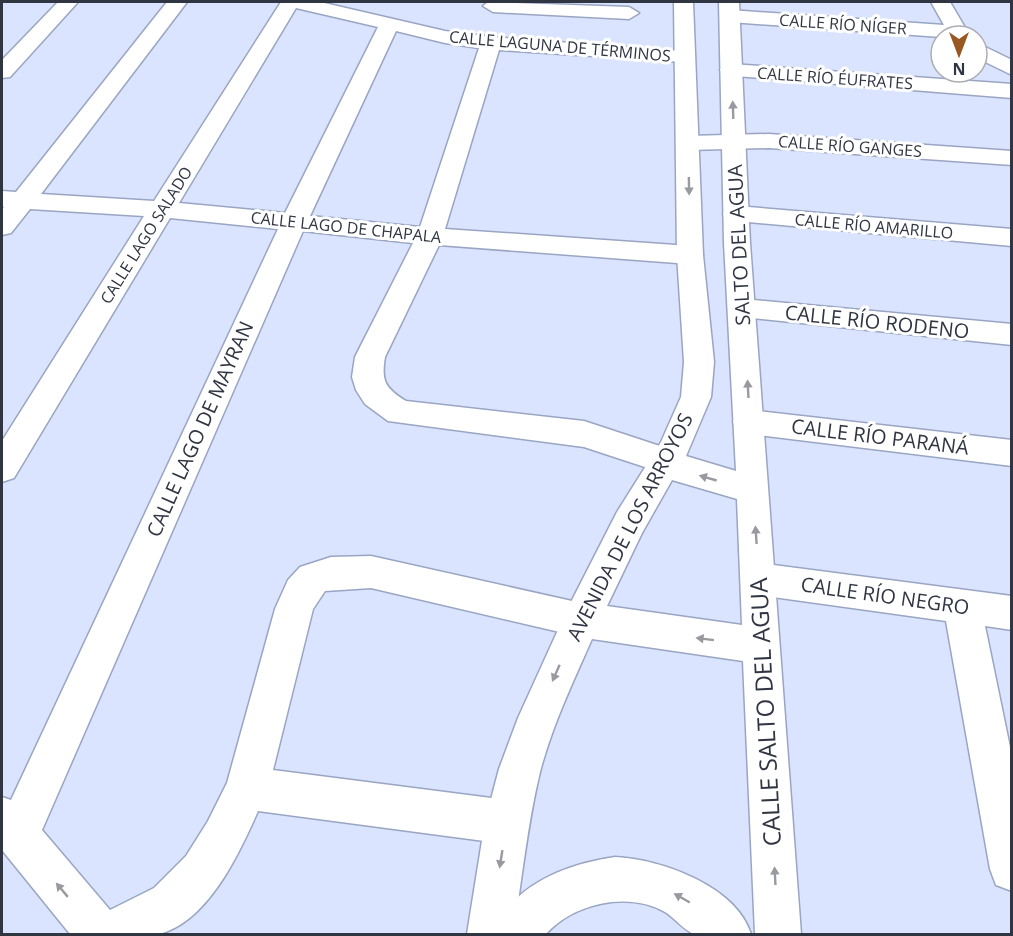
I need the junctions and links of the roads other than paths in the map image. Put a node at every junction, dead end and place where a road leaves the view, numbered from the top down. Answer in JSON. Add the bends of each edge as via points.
{"nodes":[{"id":1,"x":68,"y":2,"type":"edge"},
{"id":2,"x":177,"y":2,"type":"edge"},
{"id":3,"x":290,"y":2,"type":"edge"},
{"id":4,"x":297,"y":2,"type":"edge"},
{"id":5,"x":683,"y":2,"type":"edge"},
{"id":6,"x":941,"y":2,"type":"edge"},
{"id":7,"x":493,"y":6,"type":"dead end"},
{"id":8,"x":568,"y":6,"type":"edge"},
{"id":9,"x":729,"y":9,"type":"edge"},
{"id":10,"x":629,"y":13,"type":"dead end"},
{"id":11,"x":389,"y":24,"type":"junction"},
{"id":12,"x":953,"y":24,"type":"edge"},
{"id":13,"x":929,"y":31,"type":"edge"},
{"id":14,"x":491,"y":43,"type":"junction"},
{"id":15,"x":683,"y":56,"type":"junction"},
{"id":16,"x":989,"y":56,"type":"edge"},
{"id":17,"x":1011,"y":69,"type":"edge"},
{"id":18,"x":731,"y":70,"type":"junction"},
{"id":19,"x":2,"y":72,"type":"edge"},
{"id":20,"x":1011,"y":91,"type":"edge"},
{"id":21,"x":734,"y":141,"type":"junction"},
{"id":22,"x":688,"y":143,"type":"junction"},
{"id":23,"x":1011,"y":158,"type":"edge"},
{"id":24,"x":12,"y":201,"type":"edge"},
{"id":25,"x":162,"y":209,"type":"junction"},
{"id":26,"x":736,"y":214,"type":"junction"},
{"id":27,"x":294,"y":222,"type":"junction"},
{"id":28,"x":2,"y":227,"type":"edge"},
{"id":29,"x":429,"y":236,"type":"junction"},
{"id":30,"x":1011,"y":238,"type":"edge"},
{"id":31,"x":690,"y":255,"type":"junction"},
{"id":32,"x":743,"y":309,"type":"junction"},
{"id":33,"x":1011,"y":335,"type":"edge"},
{"id":34,"x":749,"y":422,"type":"junction"},
{"id":35,"x":1011,"y":453,"type":"edge"},
{"id":36,"x":666,"y":461,"type":"junction"},
{"id":37,"x":2,"y":468,"type":"edge"},
{"id":38,"x":752,"y":489,"type":"junction"},
{"id":39,"x":759,"y":579,"type":"junction"},
{"id":40,"x":962,"y":606,"type":"junction"},
{"id":41,"x":1011,"y":613,"type":"edge"},
{"id":42,"x":580,"y":620,"type":"junction"},
{"id":43,"x":763,"y":646,"type":"junction"},
{"id":44,"x":247,"y":788,"type":"junction"},
{"id":45,"x":507,"y":822,"type":"junction"},
{"id":46,"x":9,"y":826,"type":"edge"},
{"id":47,"x":1011,"y":869,"type":"edge"},
{"id":48,"x":100,"y":934,"type":"edge"},
{"id":49,"x":112,"y":934,"type":"edge"},
{"id":50,"x":490,"y":934,"type":"edge"},
{"id":51,"x":517,"y":934,"type":"edge"},
{"id":52,"x":728,"y":934,"type":"edge"},
{"id":53,"x":778,"y":934,"type":"edge"}],
"edges":[{"from":1,"to":19,"type":"street"},
{"from":2,"to":24,"type":"street"},
{"from":3,"to":25,"type":"street","name":"CALLE LAGO SALADO"},
{"from":4,"to":11,"type":"street","name":"CALLE LAGUNA DE TÉRMINOS"},
{"from":5,"to":15,"type":"street"},
{"from":6,"to":12,"type":"street"},
{"from":7,"to":8,"type":"street"},
{"from":8,"to":10,"type":"street"},
{"from":9,"to":13,"type":"street","name":"CALLE RÍO NÍGER"},
{"from":9,"to":18,"type":"street","name":"SALTO DEL AGUA"},
{"from":11,"to":14,"type":"street","name":"CALLE LAGUNA DE TÉRMINOS"},
{"from":11,"to":27,"type":"street","name":"CALLE LAGO DE MAYRAN"},
{"from":14,"to":15,"type":"street","name":"CALLE LAGUNA DE TÉRMINOS"},
{"from":14,"to":29,"type":"street"},
{"from":15,"to":22,"type":"street"},
{"from":16,"to":17,"type":"street"},
{"from":18,"to":20,"type":"street","name":"CALLE RÍO ÉUFRATES"},
{"from":21,"to":18,"type":"street","name":"SALTO DEL AGUA","one_way":true},
{"from":21,"to":22,"type":"street","name":"CALLE RÍO GANGES"},
{"from":21,"to":23,"type":"street","name":"CALLE RÍO GANGES"},
{"from":21,"to":26,"type":"street","name":"SALTO DEL AGUA"},
{"from":22,"to":31,"type":"street","one_way":true},
{"from":24,"to":25,"type":"street","name":"CALLE LAGO DE CHAPALA"},
{"from":24,"to":28,"type":"street"},
{"from":25,"to":27,"type":"street","name":"CALLE LAGO DE CHAPALA"},
{"from":25,"to":37,"type":"street","name":"CALLE LAGO SALADO"},
{"from":26,"to":30,"type":"street","name":"CALLE RÍO AMARILLO"},
{"from":26,"to":32,"type":"street","name":"SALTO DEL AGUA"},
{"from":27,"to":29,"type":"street","name":"CALLE LAGO DE CHAPALA"},
{"from":27,"to":46,"type":"street","name":"CALLE LAGO DE MAYRAN"},
{"from":29,"to":31,"type":"street","name":"CALLE LAGO DE CHAPALA"},
{"from":29,"to":36,"type":"street","via":[[369,357],[365,376],[376,398],[399,412],[584,434]]},
{"from":31,"to":36,"type":"street","name":"AVENIDA DE LOS ARROYOS","via":[[699,362],[696,397],[684,431]]},
{"from":32,"to":33,"type":"street","name":"CALLE RÍO RODENO"},
{"from":34,"to":32,"type":"street","name":"SALTO DEL AGUA","one_way":true},
{"from":34,"to":35,"type":"street","name":"CALLE RÍO PARANÁ"},
{"from":34,"to":38,"type":"street","name":"SALTO DEL AGUA"},
{"from":38,"to":36,"type":"street","one_way":true,"via":[[686,472]]},
{"from":36,"to":42,"type":"street","name":"AVENIDA DE LOS ARROYOS","via":[[628,523]]},
{"from":39,"to":38,"type":"street","name":"CALLE SALTO DEL AGUA","one_way":true},
{"from":39,"to":40,"type":"street","name":"CALLE RÍO NEGRO"},
{"from":39,"to":43,"type":"street","name":"CALLE SALTO DEL AGUA"},
{"from":40,"to":41,"type":"street","name":"CALLE RÍO NEGRO"},
{"from":40,"to":47,"type":"street"},
{"from":43,"to":42,"type":"street","one_way":true},
{"from":42,"to":44,"type":"street","via":[[371,572],[331,573],[313,579],[301,592],[294,609]]},
{"from":42,"to":45,"type":"street","name":"AVENIDA DE LOS ARROYOS","one_way":true,"via":[[538,718]]},
{"from":53,"to":43,"type":"street","name":"CALLE SALTO DEL AGUA","one_way":true},
{"from":44,"to":45,"type":"street"},
{"from":44,"to":49,"type":"street","via":[[202,872],[170,904]]},
{"from":45,"to":50,"type":"street","name":"AVENIDA DE LOS ARROYOS","one_way":true},
{"from":48,"to":46,"type":"street","one_way":true},
{"from":52,"to":51,"type":"street","one_way":true,"via":[[679,895],[616,879],[560,894]]}]}
